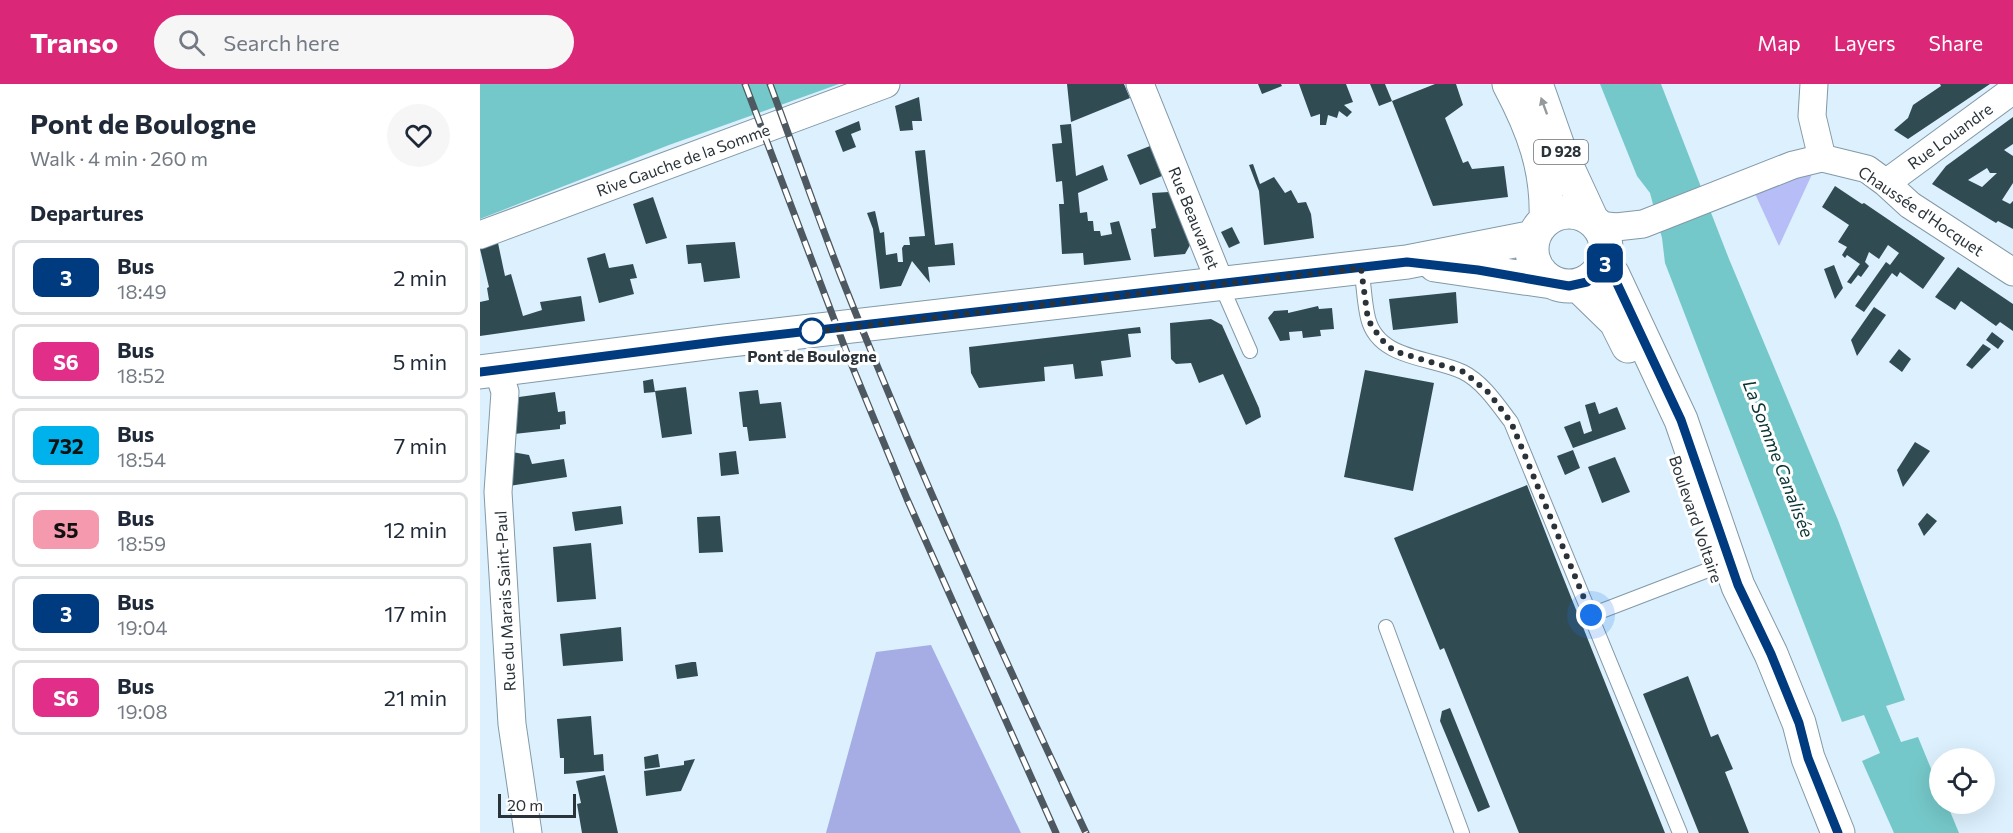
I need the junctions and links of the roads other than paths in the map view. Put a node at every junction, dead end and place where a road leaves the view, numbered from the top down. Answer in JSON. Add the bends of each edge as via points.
{"nodes":[{"id":1,"x":886,"y":84,"type":"edge"},
{"id":2,"x":1140,"y":84,"type":"edge"},
{"id":3,"x":1509,"y":84,"type":"edge"},
{"id":4,"x":1536,"y":84,"type":"edge"},
{"id":5,"x":1814,"y":84,"type":"edge"},
{"id":6,"x":2013,"y":90,"type":"edge"},
{"id":7,"x":1822,"y":158,"type":"junction"},
{"id":8,"x":1886,"y":183,"type":"junction"},
{"id":9,"x":1540,"y":228,"type":"junction"},
{"id":10,"x":480,"y":235,"type":"edge"},
{"id":11,"x":1600,"y":240,"type":"junction"},
{"id":12,"x":1407,"y":262,"type":"junction"},
{"id":13,"x":1361,"y":268,"type":"junction"},
{"id":14,"x":2013,"y":272,"type":"edge"},
{"id":15,"x":1565,"y":283,"type":"junction"},
{"id":16,"x":1221,"y":285,"type":"junction"},
{"id":17,"x":1250,"y":351,"type":"dead end"},
{"id":18,"x":489,"y":371,"type":"edge"},
{"id":19,"x":1720,"y":566,"type":"junction"},
{"id":20,"x":1591,"y":615,"type":"junction"},
{"id":21,"x":1386,"y":627,"type":"dead end"},
{"id":22,"x":528,"y":833,"type":"edge"},
{"id":23,"x":1462,"y":833,"type":"edge"},
{"id":24,"x":1680,"y":833,"type":"edge"},
{"id":25,"x":1838,"y":833,"type":"edge"}],
"edges":[{"from":1,"to":10,"type":"street","name":"Rive Gauche de la Somme"},
{"from":2,"to":16,"type":"street","name":"Rue Beauvarlet"},
{"from":3,"to":9,"type":"main road","number":"D 928","via":[[1545,177]]},
{"from":11,"to":4,"type":"main road","name":"Boulevard Voltaire","number":"D 928","one_way":true,"via":[[1559,148]]},
{"from":5,"to":7,"type":"street","via":[[1812,116]]},
{"from":6,"to":8,"type":"street","name":"Rue Louandre"},
{"from":7,"to":8,"type":"street","name":"Chaussée d'Hocquet","via":[[1867,170]]},
{"from":7,"to":11,"type":"street","name":"Chaussée d'Hocquet","via":[[1793,165],[1643,224],[1616,227]]},
{"from":8,"to":14,"type":"street","name":"Chaussée d'Hocquet","via":[[1910,205]]},
{"from":9,"to":11,"type":"main road","via":[[1568,212]]},
{"from":9,"to":12,"type":"main road"},
{"from":9,"to":15,"type":"main road","via":[[1533,258],[1544,276]]},
{"from":11,"to":15,"type":"main road","via":[[1594,276]]},
{"from":11,"to":19,"type":"main road","name":"Boulevard Voltaire","number":"D 928","via":[[1678,411]]},
{"from":12,"to":13,"type":"main road"},
{"from":12,"to":15,"type":"main road"},
{"from":13,"to":16,"type":"main road"},
{"from":13,"to":20,"type":"lane","via":[[1368,320],[1381,339],[1394,351],[1464,372],[1489,393],[1511,422]]},
{"from":15,"to":19,"type":"main road","name":"Boulevard Voltaire","number":"D 928","via":[[1616,322],[1665,428]]},
{"from":16,"to":17,"type":"lane","name":"Rue Beauvarlet"},
{"from":16,"to":18,"type":"main road"},
{"from":18,"to":22,"type":"street","name":"Rue du Marais Saint-Paul","via":[[505,392],[498,492],[511,713]]},
{"from":19,"to":20,"type":"lane"},
{"from":19,"to":25,"type":"main road","name":"Boulevard Voltaire","number":"D 928","via":[[1786,729],[1808,758]]},
{"from":20,"to":24,"type":"lane"},
{"from":21,"to":23,"type":"lane"}]}
